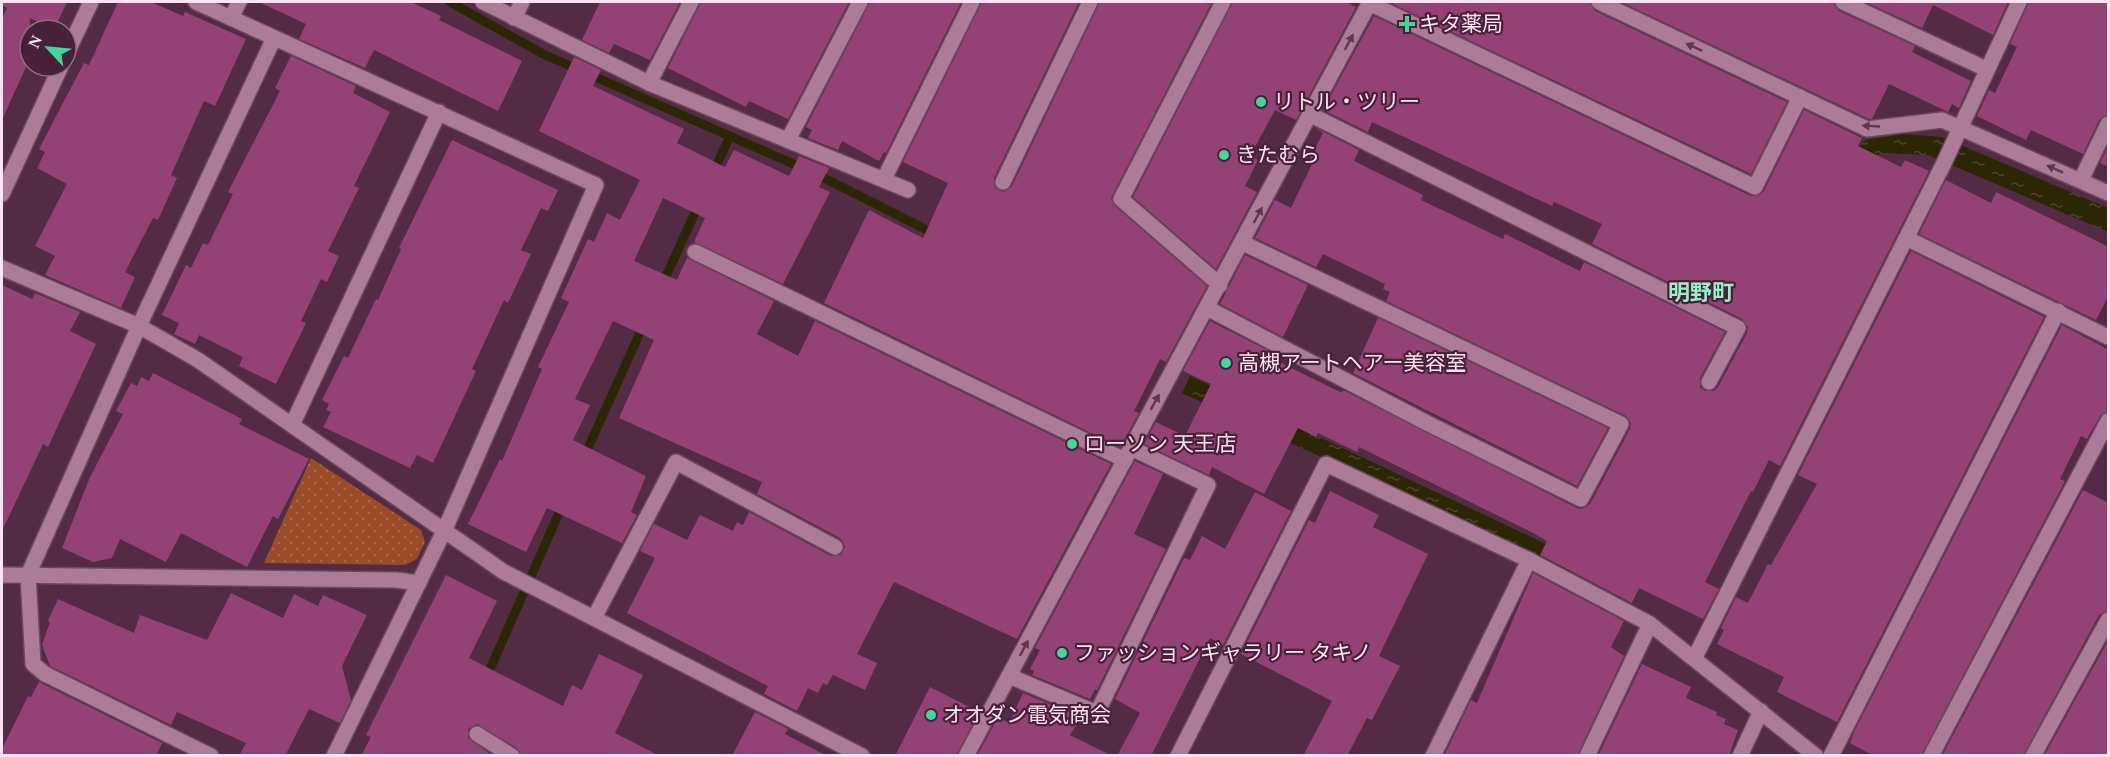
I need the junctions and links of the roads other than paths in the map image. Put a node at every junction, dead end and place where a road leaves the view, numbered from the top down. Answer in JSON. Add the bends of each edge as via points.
{"nodes":[{"id":1,"x":91,"y":2,"type":"edge"},
{"id":2,"x":196,"y":2,"type":"edge"},
{"id":3,"x":239,"y":2,"type":"edge"},
{"id":4,"x":483,"y":2,"type":"edge"},
{"id":5,"x":522,"y":2,"type":"edge"},
{"id":6,"x":690,"y":2,"type":"edge"},
{"id":7,"x":860,"y":2,"type":"edge"},
{"id":8,"x":972,"y":2,"type":"edge"},
{"id":9,"x":1090,"y":2,"type":"edge"},
{"id":10,"x":1222,"y":2,"type":"edge"},
{"id":11,"x":1370,"y":2,"type":"edge"},
{"id":12,"x":1599,"y":2,"type":"edge"},
{"id":13,"x":1843,"y":2,"type":"edge"},
{"id":14,"x":2019,"y":2,"type":"edge"},
{"id":15,"x":1863,"y":6,"type":"edge"},
{"id":16,"x":231,"y":18,"type":"junction"},
{"id":17,"x":514,"y":18,"type":"junction"},
{"id":18,"x":78,"y":30,"type":"edge"},
{"id":19,"x":274,"y":38,"type":"junction"},
{"id":20,"x":1986,"y":69,"type":"junction"},
{"id":21,"x":55,"y":78,"type":"edge"},
{"id":22,"x":649,"y":83,"type":"junction"},
{"id":23,"x":1800,"y":97,"type":"junction"},
{"id":24,"x":439,"y":112,"type":"junction"},
{"id":25,"x":1311,"y":115,"type":"junction"},
{"id":26,"x":2109,"y":124,"type":"edge"},
{"id":27,"x":1958,"y":133,"type":"junction"},
{"id":28,"x":788,"y":140,"type":"junction"},
{"id":29,"x":884,"y":179,"type":"junction"},
{"id":30,"x":2081,"y":180,"type":"junction"},
{"id":31,"x":1004,"y":182,"type":"dead end"},
{"id":32,"x":908,"y":190,"type":"dead end"},
{"id":33,"x":2109,"y":193,"type":"edge"},
{"id":34,"x":2,"y":194,"type":"edge"},
{"id":35,"x":1906,"y":238,"type":"junction"},
{"id":36,"x":1243,"y":243,"type":"junction"},
{"id":37,"x":695,"y":252,"type":"dead end"},
{"id":38,"x":2,"y":268,"type":"edge"},
{"id":39,"x":1220,"y":285,"type":"junction"},
{"id":40,"x":1207,"y":308,"type":"junction"},
{"id":41,"x":2058,"y":311,"type":"junction"},
{"id":42,"x":139,"y":326,"type":"junction"},
{"id":43,"x":2109,"y":337,"type":"edge"},
{"id":44,"x":1709,"y":382,"type":"dead end"},
{"id":45,"x":2109,"y":421,"type":"edge"},
{"id":46,"x":292,"y":425,"type":"junction"},
{"id":47,"x":1128,"y":454,"type":"junction"},
{"id":48,"x":445,"y":529,"type":"junction"},
{"id":49,"x":835,"y":547,"type":"dead end"},
{"id":50,"x":1529,"y":560,"type":"junction"},
{"id":51,"x":2,"y":575,"type":"edge"},
{"id":52,"x":28,"y":575,"type":"junction"},
{"id":53,"x":419,"y":583,"type":"junction"},
{"id":54,"x":594,"y":618,"type":"junction"},
{"id":55,"x":2109,"y":620,"type":"edge"},
{"id":56,"x":1650,"y":624,"type":"junction"},
{"id":57,"x":1694,"y":659,"type":"junction"},
{"id":58,"x":1009,"y":676,"type":"junction"},
{"id":59,"x":1761,"y":711,"type":"junction"},
{"id":60,"x":477,"y":734,"type":"dead end"},
{"id":61,"x":211,"y":756,"type":"edge"},
{"id":62,"x":334,"y":756,"type":"edge"},
{"id":63,"x":512,"y":756,"type":"edge"},
{"id":64,"x":862,"y":756,"type":"edge"},
{"id":65,"x":966,"y":756,"type":"edge"},
{"id":66,"x":1178,"y":756,"type":"edge"},
{"id":67,"x":1433,"y":756,"type":"edge"},
{"id":68,"x":1587,"y":756,"type":"edge"},
{"id":69,"x":1740,"y":756,"type":"edge"},
{"id":70,"x":1816,"y":756,"type":"edge"},
{"id":71,"x":1832,"y":756,"type":"edge"},
{"id":72,"x":1931,"y":756,"type":"edge"},
{"id":73,"x":2033,"y":756,"type":"edge"}],
"edges":[{"from":1,"to":18,"type":"street"},
{"from":2,"to":16,"type":"street"},
{"from":3,"to":16,"type":"street"},
{"from":4,"to":17,"type":"street"},
{"from":5,"to":17,"type":"street"},
{"from":6,"to":22,"type":"street"},
{"from":7,"to":28,"type":"street"},
{"from":8,"to":29,"type":"street"},
{"from":9,"to":31,"type":"street"},
{"from":10,"to":39,"type":"street","via":[[1121,199]]},
{"from":11,"to":23,"type":"street","via":[[1755,187]]},
{"from":25,"to":11,"type":"street","one_way":true},
{"from":23,"to":12,"type":"street","one_way":true},
{"from":13,"to":15,"type":"street"},
{"from":14,"to":20,"type":"street"},
{"from":15,"to":20,"type":"street"},
{"from":16,"to":19,"type":"street"},
{"from":17,"to":22,"type":"street"},
{"from":19,"to":24,"type":"street"},
{"from":19,"to":42,"type":"street"},
{"from":20,"to":27,"type":"street"},
{"from":21,"to":34,"type":"street"},
{"from":22,"to":28,"type":"street"},
{"from":27,"to":23,"type":"street","one_way":true,"via":[[1942,120],[1867,129]]},
{"from":24,"to":46,"type":"street"},
{"from":24,"to":48,"type":"street","via":[[596,185]]},
{"from":36,"to":25,"type":"street","one_way":true},
{"from":25,"to":44,"type":"street","via":[[1738,328]]},
{"from":26,"to":30,"type":"street"},
{"from":30,"to":27,"type":"street","one_way":true},
{"from":27,"to":35,"type":"street"},
{"from":28,"to":29,"type":"street"},
{"from":29,"to":32,"type":"street"},
{"from":30,"to":33,"type":"street"},
{"from":35,"to":41,"type":"street"},
{"from":35,"to":57,"type":"street"},
{"from":36,"to":39,"type":"street"},
{"from":36,"to":40,"type":"street","via":[[1621,423],[1581,499]]},
{"from":37,"to":47,"type":"street"},
{"from":38,"to":42,"type":"street"},
{"from":39,"to":40,"type":"street"},
{"from":47,"to":40,"type":"street","one_way":true},
{"from":41,"to":43,"type":"street"},
{"from":41,"to":71,"type":"street"},
{"from":42,"to":46,"type":"street","via":[[198,360]]},
{"from":42,"to":52,"type":"street"},
{"from":45,"to":72,"type":"street"},
{"from":46,"to":48,"type":"street"},
{"from":58,"to":47,"type":"street","one_way":true},
{"from":47,"to":58,"type":"street","via":[[1208,485],[1097,714]]},
{"from":48,"to":53,"type":"street"},
{"from":48,"to":54,"type":"street","via":[[504,572]]},
{"from":49,"to":54,"type":"street","via":[[676,462]]},
{"from":50,"to":56,"type":"street"},
{"from":50,"to":66,"type":"street","via":[[1326,464]]},
{"from":50,"to":67,"type":"street"},
{"from":51,"to":52,"type":"street"},
{"from":52,"to":53,"type":"street"},
{"from":52,"to":61,"type":"street","via":[[33,664],[45,674]]},
{"from":53,"to":62,"type":"street"},
{"from":54,"to":64,"type":"street"},
{"from":55,"to":73,"type":"street"},
{"from":56,"to":57,"type":"street"},
{"from":56,"to":68,"type":"street"},
{"from":57,"to":59,"type":"street"},
{"from":58,"to":65,"type":"street"},
{"from":59,"to":69,"type":"street"},
{"from":59,"to":70,"type":"street"},
{"from":60,"to":63,"type":"street"}]}
